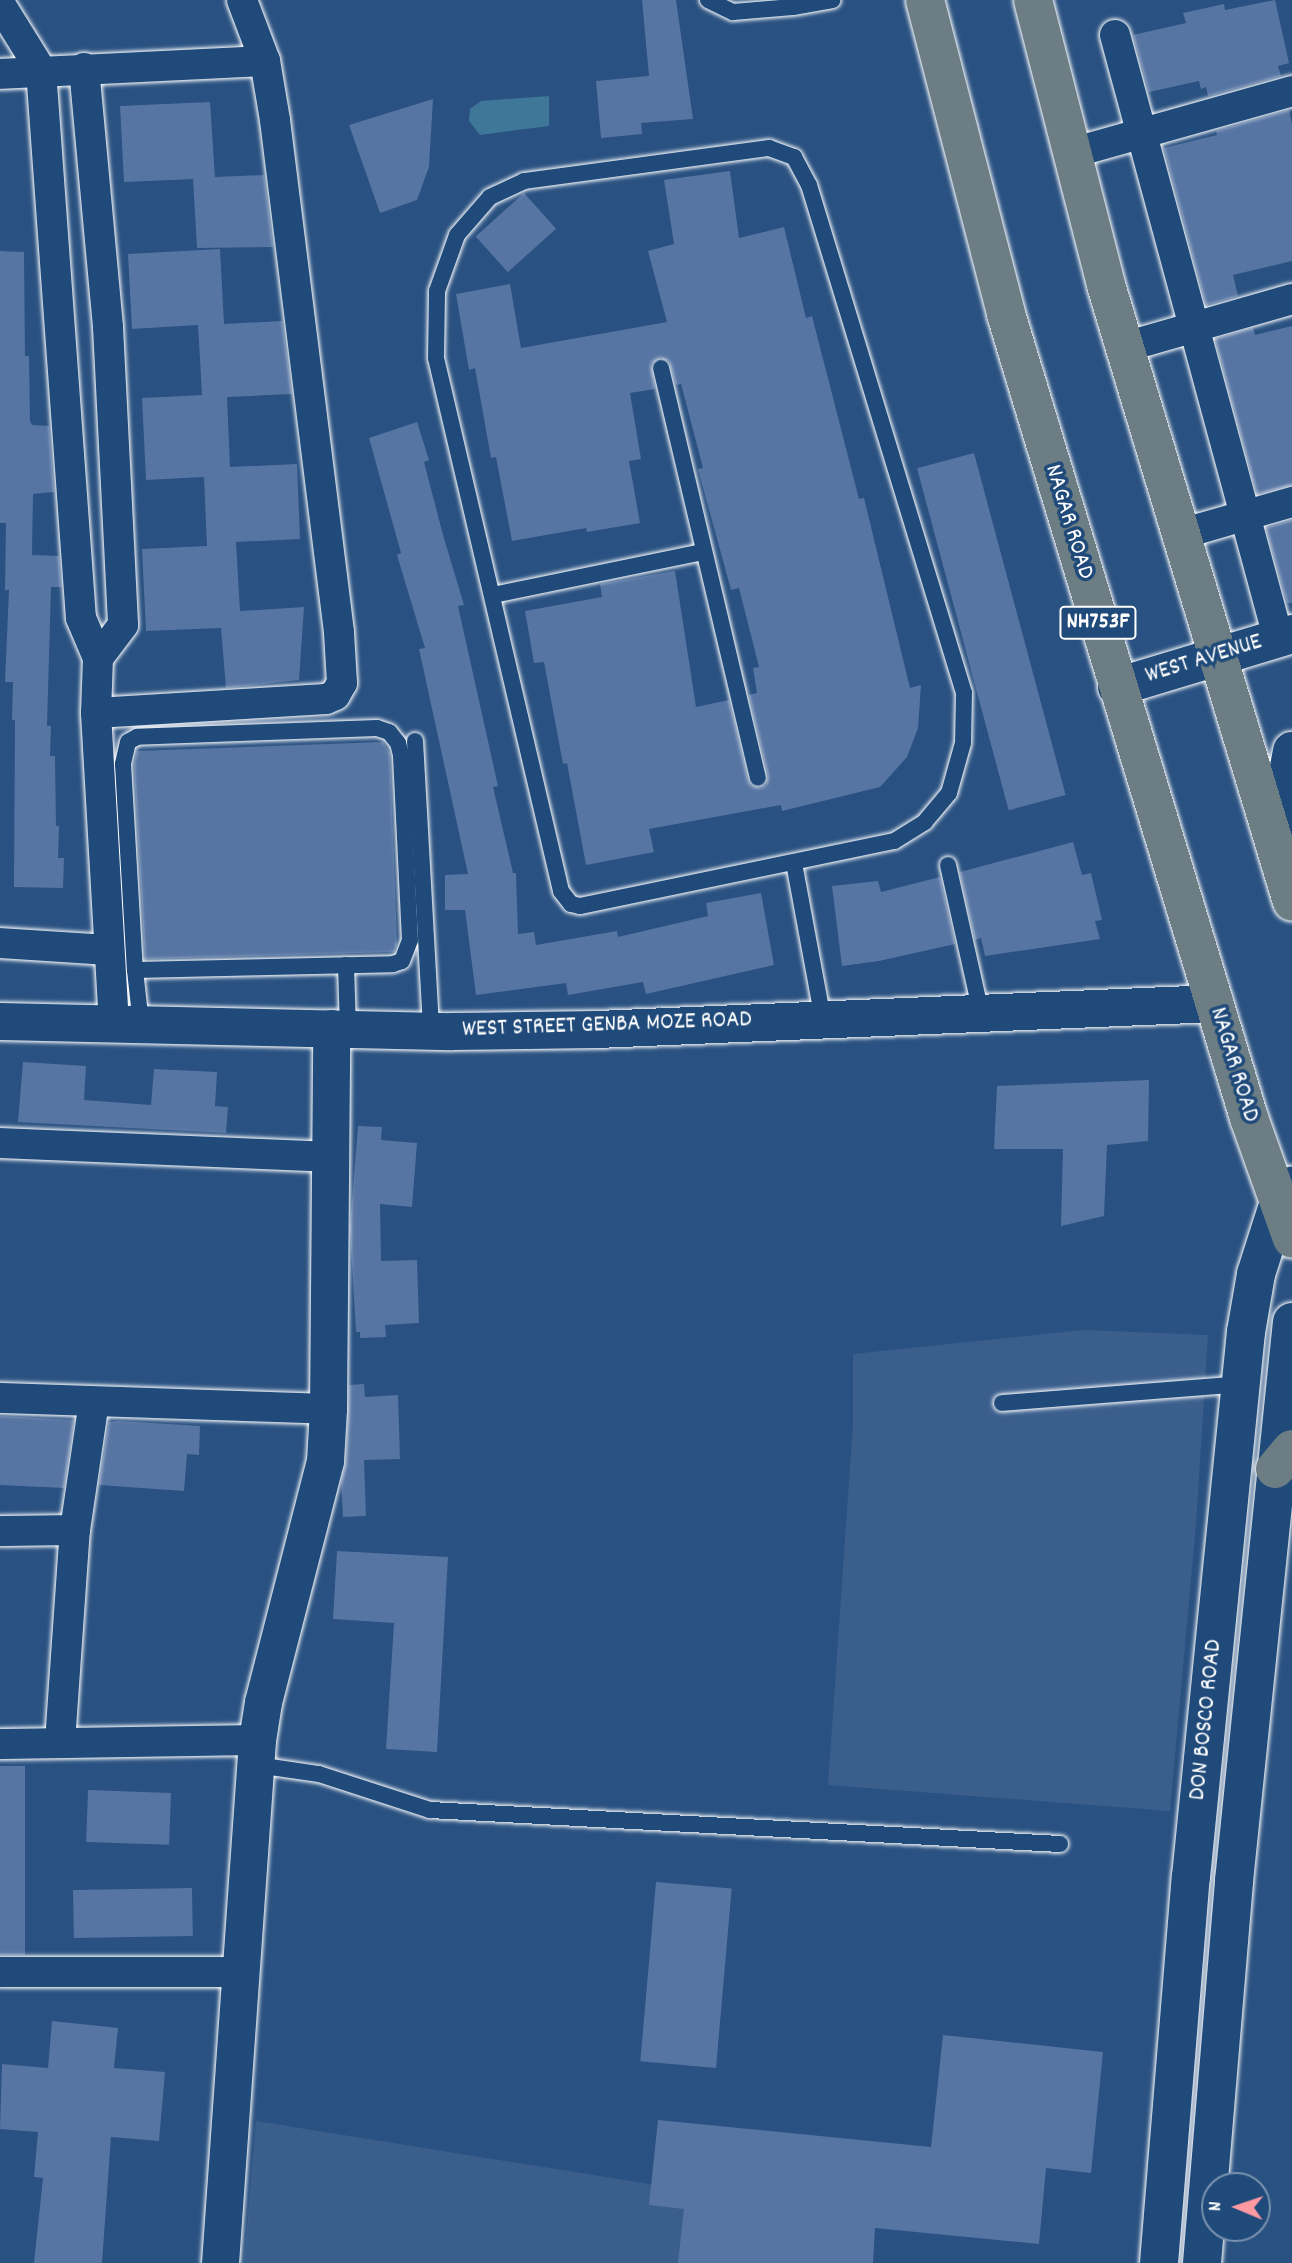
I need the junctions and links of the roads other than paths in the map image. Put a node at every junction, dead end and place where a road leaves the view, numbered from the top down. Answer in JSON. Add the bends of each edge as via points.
{"nodes":[{"id":1,"x":242,"y":0,"type":"edge"},
{"id":2,"x":708,"y":0,"type":"edge"},
{"id":3,"x":832,"y":0,"type":"edge"},
{"id":4,"x":925,"y":0,"type":"edge"},
{"id":5,"x":1033,"y":0,"type":"edge"},
{"id":6,"x":0,"y":4,"type":"edge"},
{"id":7,"x":1115,"y":35,"type":"dead end"},
{"id":8,"x":265,"y":61,"type":"junction"},
{"id":9,"x":84,"y":68,"type":"junction"},
{"id":10,"x":41,"y":70,"type":"junction"},
{"id":11,"x":0,"y":74,"type":"edge"},
{"id":12,"x":1292,"y":91,"type":"edge"},
{"id":13,"x":1141,"y":133,"type":"junction"},
{"id":14,"x":1072,"y":153,"type":"junction"},
{"id":15,"x":1292,"y":299,"type":"edge"},
{"id":16,"x":1193,"y":327,"type":"junction"},
{"id":17,"x":1125,"y":347,"type":"junction"},
{"id":18,"x":660,"y":368,"type":"dead end"},
{"id":19,"x":1292,"y":502,"type":"edge"},
{"id":20,"x":1244,"y":516,"type":"junction"},
{"id":21,"x":1181,"y":534,"type":"junction"},
{"id":22,"x":703,"y":552,"type":"junction"},
{"id":23,"x":493,"y":595,"type":"junction"},
{"id":24,"x":1285,"y":636,"type":"edge"},
{"id":25,"x":1217,"y":655,"type":"junction"},
{"id":26,"x":99,"y":658,"type":"junction"},
{"id":27,"x":1117,"y":687,"type":"junction"},
{"id":28,"x":96,"y":713,"type":"junction"},
{"id":29,"x":415,"y":741,"type":"dead end"},
{"id":30,"x":1292,"y":751,"type":"edge"},
{"id":31,"x":758,"y":778,"type":"dead end"},
{"id":32,"x":1287,"y":804,"type":"edge"},
{"id":33,"x":794,"y":863,"type":"junction"},
{"id":34,"x":948,"y":865,"type":"dead end"},
{"id":35,"x":1289,"y":891,"type":"edge"},
{"id":36,"x":0,"y":943,"type":"edge"},
{"id":37,"x":109,"y":950,"type":"junction"},
{"id":38,"x":346,"y":965,"type":"junction"},
{"id":39,"x":136,"y":978,"type":"junction"},
{"id":40,"x":1214,"y":1003,"type":"junction"},
{"id":41,"x":981,"y":1013,"type":"junction"},
{"id":42,"x":823,"y":1019,"type":"junction"},
{"id":43,"x":0,"y":1021,"type":"edge"},
{"id":44,"x":127,"y":1024,"type":"junction"},
{"id":45,"x":340,"y":1028,"type":"junction"},
{"id":46,"x":431,"y":1030,"type":"junction"},
{"id":47,"x":0,"y":1143,"type":"edge"},
{"id":48,"x":330,"y":1157,"type":"junction"},
{"id":49,"x":1287,"y":1210,"type":"edge"},
{"id":50,"x":1292,"y":1322,"type":"edge"},
{"id":51,"x":1241,"y":1384,"type":"junction"},
{"id":52,"x":0,"y":1398,"type":"edge"},
{"id":53,"x":94,"y":1402,"type":"junction"},
{"id":54,"x":1002,"y":1403,"type":"dead end"},
{"id":55,"x":328,"y":1409,"type":"junction"},
{"id":56,"x":1284,"y":1459,"type":"edge"},
{"id":57,"x":75,"y":1530,"type":"junction"},
{"id":58,"x":0,"y":1531,"type":"edge"},
{"id":59,"x":60,"y":1742,"type":"junction"},
{"id":60,"x":0,"y":1744,"type":"edge"},
{"id":61,"x":257,"y":1753,"type":"junction"},
{"id":62,"x":1060,"y":1844,"type":"dead end"},
{"id":63,"x":0,"y":1972,"type":"edge"},
{"id":64,"x":242,"y":1972,"type":"junction"},
{"id":65,"x":220,"y":2263,"type":"edge"},
{"id":66,"x":1159,"y":2263,"type":"edge"},
{"id":67,"x":1202,"y":2263,"type":"edge"}],
"edges":[{"from":1,"to":8,"type":"street"},
{"from":2,"to":3,"type":"lane","via":[[733,12]]},
{"from":4,"to":27,"type":"highway","name":"NAGAR ROAD","number":"NH753F","via":[[1006,314]]},
{"from":5,"to":14,"type":"highway"},
{"from":6,"to":10,"type":"street"},
{"from":7,"to":13,"type":"street"},
{"from":8,"to":9,"type":"street"},
{"from":8,"to":28,"type":"street","via":[[342,683],[327,699]]},
{"from":9,"to":10,"type":"street"},
{"from":9,"to":26,"type":"street","via":[[108,327],[123,625]]},
{"from":10,"to":11,"type":"street"},
{"from":10,"to":26,"type":"street","via":[[81,618]]},
{"from":12,"to":13,"type":"street"},
{"from":13,"to":14,"type":"street"},
{"from":13,"to":16,"type":"street"},
{"from":14,"to":17,"type":"highway"},
{"from":15,"to":16,"type":"street"},
{"from":16,"to":17,"type":"street"},
{"from":16,"to":20,"type":"street"},
{"from":17,"to":21,"type":"highway"},
{"from":18,"to":22,"type":"lane"},
{"from":19,"to":20,"type":"street"},
{"from":20,"to":21,"type":"street"},
{"from":20,"to":24,"type":"street"},
{"from":21,"to":25,"type":"highway"},
{"from":22,"to":23,"type":"lane"},
{"from":22,"to":31,"type":"lane"},
{"from":23,"to":33,"type":"lane","via":[[561,891],[572,904]]},
{"from":23,"to":33,"type":"lane","via":[[436,358],[438,291],[457,235],[491,197],[524,181],[769,148],[794,157],[809,185],[964,694],[963,743],[949,793],[925,822],[894,841]]},
{"from":24,"to":25,"type":"main road","name":"WEST AVENUE"},
{"from":25,"to":27,"type":"main road","name":"WEST AVENUE"},
{"from":25,"to":35,"type":"highway"},
{"from":26,"to":28,"type":"street"},
{"from":27,"to":40,"type":"highway","name":"NAGAR ROAD","number":"NH753F"},
{"from":28,"to":37,"type":"street"},
{"from":29,"to":46,"type":"lane"},
{"from":30,"to":32,"type":"main road"},
{"from":32,"to":35,"type":"main road"},
{"from":33,"to":42,"type":"lane"},
{"from":34,"to":41,"type":"lane"},
{"from":36,"to":37,"type":"street"},
{"from":37,"to":44,"type":"street"},
{"from":38,"to":39,"type":"lane"},
{"from":38,"to":39,"type":"lane","via":[[402,961],[410,940],[401,755],[389,732],[377,728],[138,737],[128,742],[123,764]]},
{"from":38,"to":45,"type":"lane"},
{"from":39,"to":44,"type":"lane"},
{"from":40,"to":41,"type":"street","name":"WEST STREET GENBA MOZE ROAD"},
{"from":40,"to":49,"type":"highway","name":"NAGAR ROAD","number":"NH753F"},
{"from":41,"to":42,"type":"street","name":"WEST STREET GENBA MOZE ROAD"},
{"from":42,"to":46,"type":"street","name":"WEST STREET GENBA MOZE ROAD"},
{"from":43,"to":44,"type":"street","name":"WEST STREET GENBA MOZE ROAD"},
{"from":44,"to":45,"type":"street","name":"WEST STREET GENBA MOZE ROAD"},
{"from":45,"to":46,"type":"street","name":"WEST STREET GENBA MOZE ROAD"},
{"from":45,"to":48,"type":"street"},
{"from":47,"to":48,"type":"street"},
{"from":48,"to":55,"type":"street"},
{"from":49,"to":51,"type":"main road","name":"DON BOSCO ROAD","via":[[1256,1274]]},
{"from":50,"to":56,"type":"main road","name":"DON BOSCO ROAD"},
{"from":51,"to":54,"type":"lane"},
{"from":51,"to":66,"type":"main road","name":"DON BOSCO ROAD"},
{"from":52,"to":53,"type":"street"},
{"from":53,"to":55,"type":"street"},
{"from":53,"to":57,"type":"street"},
{"from":55,"to":61,"type":"street","via":[[325,1461],[263,1702]]},
{"from":56,"to":67,"type":"main road","name":"DON BOSCO ROAD","via":[[1234,1881]]},
{"from":57,"to":58,"type":"street"},
{"from":57,"to":59,"type":"street"},
{"from":59,"to":60,"type":"street"},
{"from":59,"to":61,"type":"street"},
{"from":61,"to":62,"type":"lane","via":[[430,1810]]},
{"from":61,"to":64,"type":"street"},
{"from":63,"to":64,"type":"street"},
{"from":64,"to":65,"type":"street"}]}
